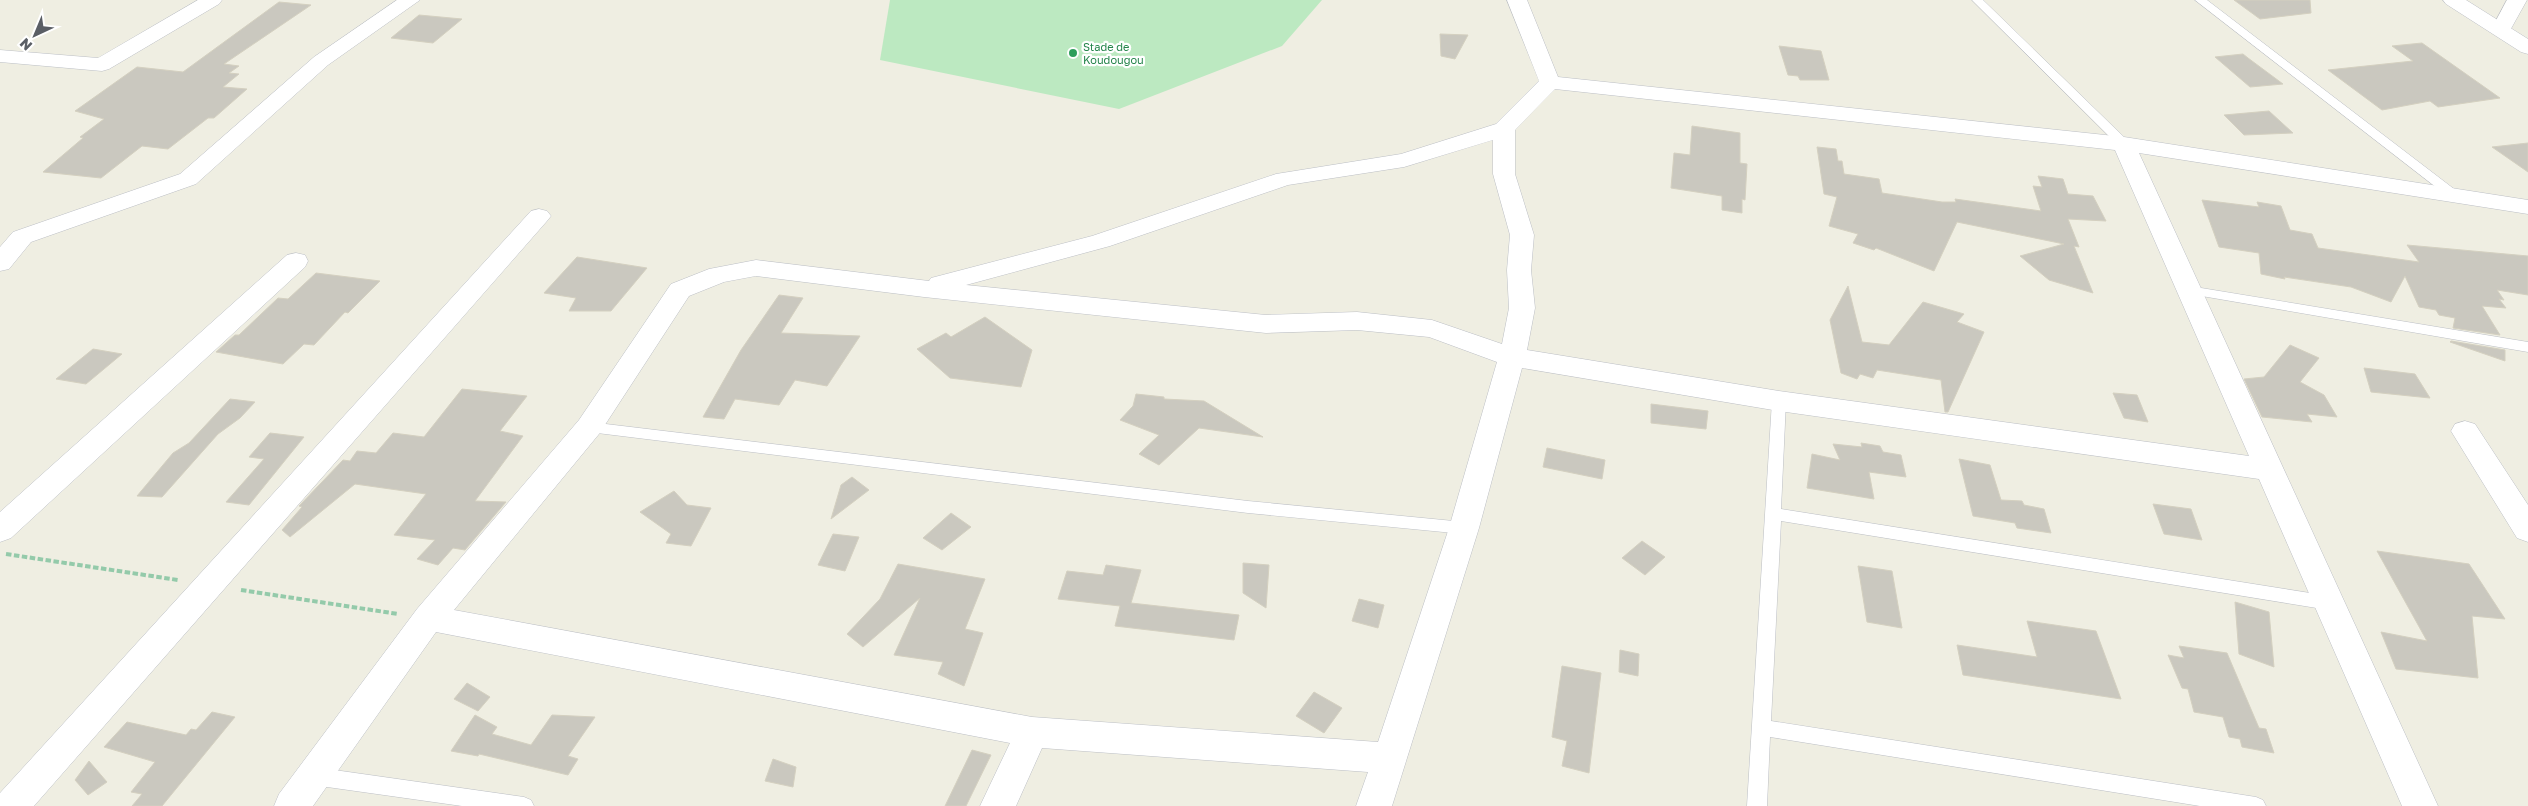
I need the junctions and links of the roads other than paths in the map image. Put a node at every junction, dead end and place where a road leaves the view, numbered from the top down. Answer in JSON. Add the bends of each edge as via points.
{"nodes":[{"id":1,"x":212,"y":0,"type":"edge"},
{"id":2,"x":410,"y":0,"type":"edge"},
{"id":3,"x":1516,"y":0,"type":"edge"},
{"id":4,"x":1977,"y":0,"type":"edge"},
{"id":5,"x":2200,"y":0,"type":"edge"},
{"id":6,"x":2452,"y":0,"type":"edge"},
{"id":7,"x":2517,"y":0,"type":"edge"},
{"id":8,"x":2501,"y":30,"type":"junction"},
{"id":9,"x":2528,"y":48,"type":"edge"},
{"id":10,"x":0,"y":56,"type":"edge"},
{"id":11,"x":1550,"y":82,"type":"junction"},
{"id":12,"x":1504,"y":130,"type":"junction"},
{"id":13,"x":2124,"y":144,"type":"junction"},
{"id":14,"x":2454,"y":195,"type":"junction"},
{"id":15,"x":2528,"y":207,"type":"edge"},
{"id":16,"x":540,"y":216,"type":"dead end"},
{"id":17,"x":296,"y":261,"type":"dead end"},
{"id":18,"x":0,"y":263,"type":"edge"},
{"id":19,"x":924,"y":289,"type":"junction"},
{"id":20,"x":2189,"y":290,"type":"junction"},
{"id":21,"x":2528,"y":347,"type":"edge"},
{"id":22,"x":1512,"y":357,"type":"junction"},
{"id":23,"x":1779,"y":402,"type":"junction"},
{"id":24,"x":589,"y":427,"type":"junction"},
{"id":25,"x":2465,"y":431,"type":"dead end"},
{"id":26,"x":2270,"y":470,"type":"junction"},
{"id":27,"x":1773,"y":514,"type":"junction"},
{"id":28,"x":1464,"y":528,"type":"junction"},
{"id":29,"x":0,"y":530,"type":"edge"},
{"id":30,"x":2528,"y":530,"type":"edge"},
{"id":31,"x":2330,"y":603,"type":"junction"},
{"id":32,"x":428,"y":618,"type":"junction"},
{"id":33,"x":1762,"y":728,"type":"junction"},
{"id":34,"x":1032,"y":732,"type":"junction"},
{"id":35,"x":1389,"y":758,"type":"junction"},
{"id":36,"x":312,"y":776,"type":"junction"},
{"id":37,"x":11,"y":806,"type":"edge"},
{"id":38,"x":292,"y":806,"type":"edge"},
{"id":39,"x":524,"y":806,"type":"edge"},
{"id":40,"x":998,"y":806,"type":"edge"},
{"id":41,"x":1374,"y":806,"type":"edge"},
{"id":42,"x":1757,"y":806,"type":"edge"},
{"id":43,"x":2256,"y":806,"type":"edge"},
{"id":44,"x":2420,"y":806,"type":"edge"}],
"edges":[{"from":1,"to":10,"type":"street","via":[[102,65]]},
{"from":2,"to":18,"type":"street","via":[[320,61],[188,179],[22,238]]},
{"from":3,"to":11,"type":"street"},
{"from":4,"to":13,"type":"lane"},
{"from":5,"to":14,"type":"lane"},
{"from":6,"to":8,"type":"street"},
{"from":7,"to":8,"type":"street"},
{"from":8,"to":9,"type":"street"},
{"from":11,"to":12,"type":"street"},
{"from":11,"to":13,"type":"street"},
{"from":12,"to":19,"type":"street","via":[[1404,160],[1284,179],[1101,241]]},
{"from":12,"to":22,"type":"street","via":[[1504,174],[1522,236],[1519,270],[1522,308]]},
{"from":13,"to":14,"type":"street"},
{"from":13,"to":20,"type":"street"},
{"from":14,"to":15,"type":"street"},
{"from":16,"to":37,"type":"street"},
{"from":17,"to":29,"type":"street"},
{"from":19,"to":22,"type":"street","via":[[1266,324],[1358,321],[1432,329]]},
{"from":19,"to":24,"type":"street","via":[[756,268],[718,275],[680,290]]},
{"from":20,"to":21,"type":"lane"},
{"from":20,"to":26,"type":"street"},
{"from":22,"to":23,"type":"street"},
{"from":22,"to":28,"type":"street"},
{"from":23,"to":26,"type":"street"},
{"from":23,"to":27,"type":"lane"},
{"from":24,"to":28,"type":"lane","via":[[1248,508]]},
{"from":24,"to":32,"type":"street"},
{"from":25,"to":30,"type":"street"},
{"from":26,"to":31,"type":"street"},
{"from":27,"to":31,"type":"lane"},
{"from":27,"to":33,"type":"lane"},
{"from":28,"to":35,"type":"street"},
{"from":31,"to":44,"type":"street"},
{"from":32,"to":34,"type":"street"},
{"from":32,"to":36,"type":"street"},
{"from":33,"to":42,"type":"lane"},
{"from":33,"to":43,"type":"lane"},
{"from":34,"to":35,"type":"street"},
{"from":34,"to":40,"type":"street"},
{"from":35,"to":41,"type":"street"},
{"from":36,"to":38,"type":"street"},
{"from":36,"to":39,"type":"lane"}]}
